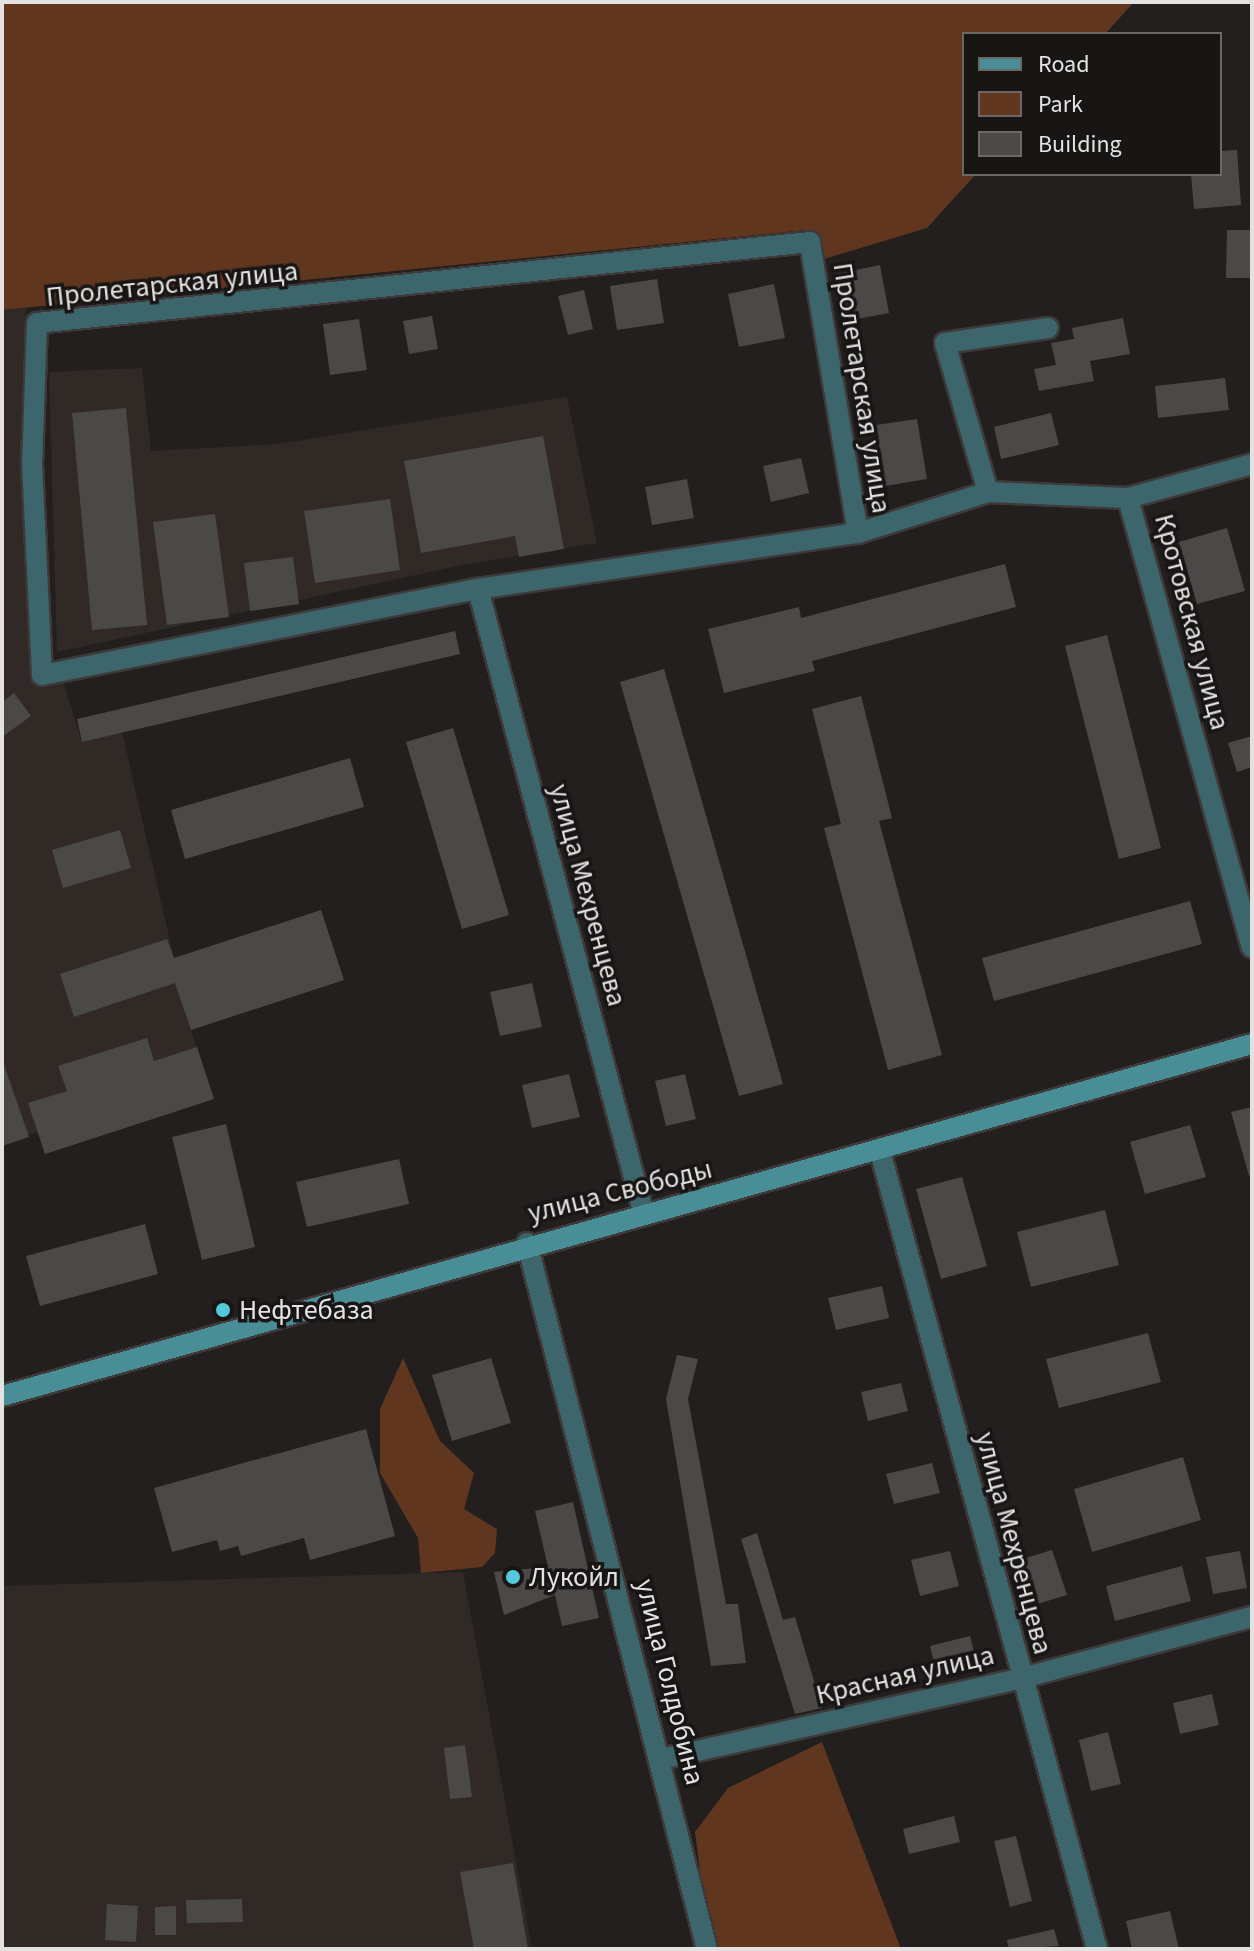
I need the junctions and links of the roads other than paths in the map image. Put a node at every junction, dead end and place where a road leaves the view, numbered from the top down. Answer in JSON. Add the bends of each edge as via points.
{"nodes":[{"id":1,"x":1048,"y":328,"type":"dead end"},
{"id":2,"x":1252,"y":464,"type":"edge"},
{"id":3,"x":988,"y":492,"type":"junction"},
{"id":4,"x":1128,"y":498,"type":"junction"},
{"id":5,"x":858,"y":533,"type":"junction"},
{"id":6,"x":478,"y":589,"type":"junction"},
{"id":7,"x":1252,"y":947,"type":"edge"},
{"id":8,"x":1252,"y":1044,"type":"edge"},
{"id":9,"x":880,"y":1151,"type":"junction"},
{"id":10,"x":644,"y":1215,"type":"junction"},
{"id":11,"x":527,"y":1243,"type":"junction"},
{"id":12,"x":2,"y":1396,"type":"edge"},
{"id":13,"x":1252,"y":1617,"type":"edge"},
{"id":14,"x":1022,"y":1678,"type":"junction"},
{"id":15,"x":661,"y":1759,"type":"junction"},
{"id":16,"x":707,"y":1949,"type":"edge"},
{"id":17,"x":1097,"y":1949,"type":"edge"}],
"edges":[{"from":1,"to":3,"type":"street","via":[[945,343]]},
{"from":2,"to":4,"type":"street","name":"Пролетарская улица"},
{"from":3,"to":4,"type":"street","name":"Пролетарская улица"},
{"from":3,"to":5,"type":"street","name":"Пролетарская улица"},
{"from":4,"to":7,"type":"street","name":"Кротовская улица"},
{"from":5,"to":6,"type":"street","name":"Пролетарская улица"},
{"from":5,"to":6,"type":"street","name":"Пролетарская улица","via":[[810,242],[37,323],[32,463],[42,675]]},
{"from":6,"to":10,"type":"street","name":"улица Мехренцева"},
{"from":8,"to":9,"type":"main road","name":"улица Свободы"},
{"from":9,"to":10,"type":"main road","name":"улица Свободы"},
{"from":9,"to":14,"type":"street","name":"улица Мехренцева"},
{"from":10,"to":11,"type":"main road","name":"улица Свободы"},
{"from":11,"to":12,"type":"main road","name":"улица Свободы"},
{"from":11,"to":15,"type":"street","name":"улица Голдобина"},
{"from":13,"to":14,"type":"street","name":"Красная улица"},
{"from":14,"to":15,"type":"street","name":"Красная улица"},
{"from":14,"to":17,"type":"street","name":"улица Мехренцева"},
{"from":15,"to":16,"type":"street","name":"улица Голдобина"}]}
